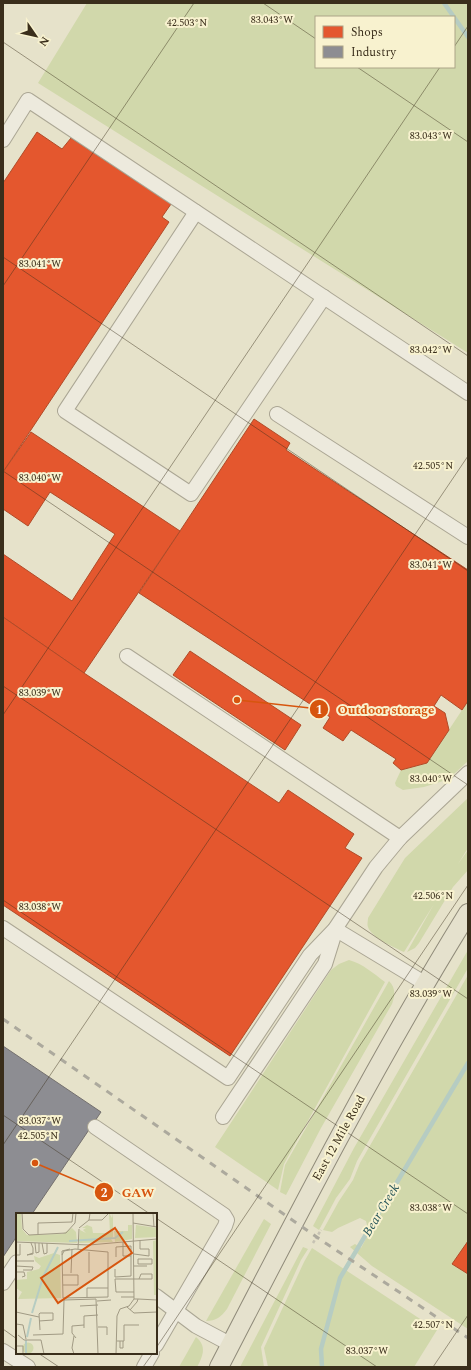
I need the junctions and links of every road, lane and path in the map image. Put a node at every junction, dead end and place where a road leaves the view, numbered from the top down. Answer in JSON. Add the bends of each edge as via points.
{"nodes":[{"id":1,"x":3,"y":140,"type":"edge"},
{"id":2,"x":196,"y":212,"type":"junction"},
{"id":3,"x":324,"y":297,"type":"junction"},
{"id":4,"x":468,"y":393,"type":"edge"},
{"id":5,"x":277,"y":414,"type":"dead end"},
{"id":6,"x":468,"y":537,"type":"edge"},
{"id":7,"x":127,"y":656,"type":"dead end"},
{"id":8,"x":468,"y":774,"type":"edge"},
{"id":9,"x":400,"y":838,"type":"junction"},
{"id":10,"x":468,"y":913,"type":"edge"},
{"id":11,"x":3,"y":928,"type":"edge"},
{"id":12,"x":335,"y":929,"type":"junction"},
{"id":13,"x":426,"y":984,"type":"junction"},
{"id":14,"x":223,"y":1117,"type":"dead end"},
{"id":15,"x":95,"y":1127,"type":"dead end"},
{"id":16,"x":321,"y":1230,"type":"dead end"},
{"id":17,"x":313,"y":1243,"type":"dead end"},
{"id":18,"x":16,"y":1264,"type":"edge"},
{"id":19,"x":3,"y":1283,"type":"edge"},
{"id":20,"x":157,"y":1297,"type":"edge"},
{"id":21,"x":176,"y":1310,"type":"junction"},
{"id":22,"x":157,"y":1343,"type":"edge"},
{"id":23,"x":230,"y":1344,"type":"junction"},
{"id":24,"x":3,"y":1351,"type":"edge"},
{"id":25,"x":151,"y":1354,"type":"edge"},
{"id":26,"x":28,"y":1367,"type":"edge"},
{"id":27,"x":144,"y":1367,"type":"edge"},
{"id":28,"x":219,"y":1367,"type":"edge"}],
"edges":[{"from":1,"to":2,"type":"lane","via":[[28,100]]},
{"from":2,"to":3,"type":"lane"},
{"from":2,"to":3,"type":"lane","via":[[65,411],[191,494]]},
{"from":3,"to":4,"type":"lane"},
{"from":5,"to":6,"type":"lane"},
{"from":7,"to":9,"type":"lane"},
{"from":8,"to":9,"type":"lane"},
{"from":9,"to":12,"type":"lane","via":[[376,867]]},
{"from":10,"to":13,"type":"main road","name":"East 12 Mile Road"},
{"from":11,"to":12,"type":"lane","via":[[228,1078],[310,954]]},
{"from":12,"to":13,"type":"lane"},
{"from":12,"to":14,"type":"lane","via":[[325,964]]},
{"from":13,"to":23,"type":"main road","name":"East 12 Mile Road","via":[[332,1148]]},
{"from":15,"to":21,"type":"lane","via":[[224,1215],[227,1220]]},
{"from":16,"to":17,"type":"path"},
{"from":18,"to":19,"type":"lane"},
{"from":20,"to":21,"type":"lane"},
{"from":21,"to":22,"type":"lane"},
{"from":21,"to":23,"type":"lane","via":[[196,1326]]},
{"from":23,"to":28,"type":"main road","name":"East 12 Mile Road"},
{"from":24,"to":26,"type":"lane"},
{"from":25,"to":27,"type":"lane"}]}
